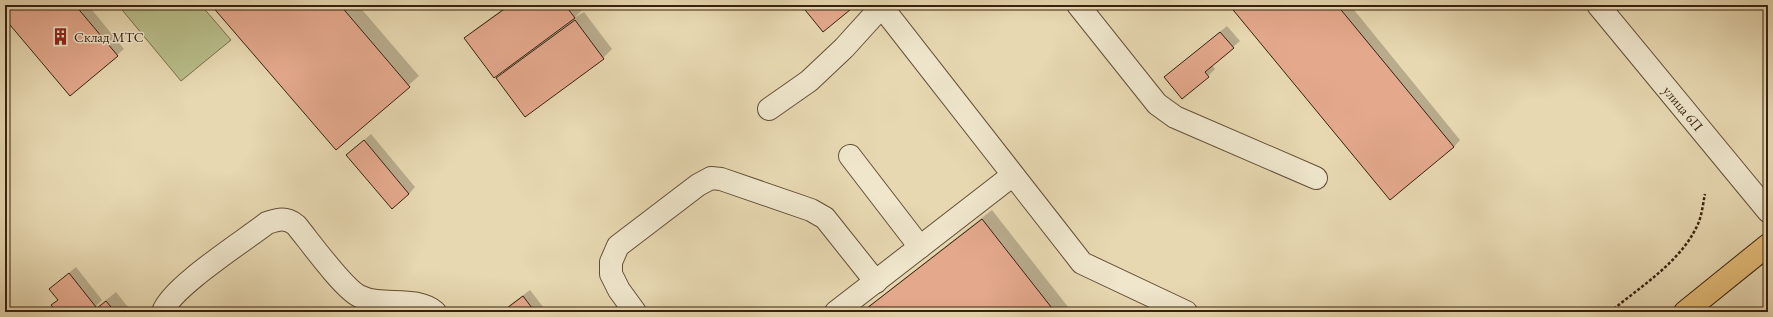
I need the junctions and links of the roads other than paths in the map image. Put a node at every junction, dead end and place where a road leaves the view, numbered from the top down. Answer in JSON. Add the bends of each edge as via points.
{"nodes":[{"id":1,"x":1078,"y":5,"type":"edge"},
{"id":2,"x":1598,"y":5,"type":"edge"},
{"id":3,"x":882,"y":6,"type":"edge"},
{"id":4,"x":769,"y":110,"type":"dead end"},
{"id":5,"x":850,"y":156,"type":"dead end"},
{"id":6,"x":1013,"y":175,"type":"junction"},
{"id":7,"x":1316,"y":178,"type":"dead end"},
{"id":8,"x":1768,"y":211,"type":"edge"},
{"id":9,"x":1768,"y":245,"type":"edge"},
{"id":10,"x":920,"y":247,"type":"junction"},
{"id":11,"x":876,"y":282,"type":"junction"},
{"id":12,"x":1150,"y":306,"type":"edge"},
{"id":13,"x":162,"y":312,"type":"edge"},
{"id":14,"x":435,"y":312,"type":"edge"},
{"id":15,"x":635,"y":312,"type":"edge"},
{"id":16,"x":836,"y":312,"type":"edge"},
{"id":17,"x":1186,"y":312,"type":"edge"},
{"id":18,"x":1685,"y":312,"type":"edge"}],
"edges":[{"from":1,"to":7,"type":"street","via":[[1157,104],[1175,117]]},
{"from":2,"to":8,"type":"street","name":"улица 6П"},
{"from":3,"to":4,"type":"street","via":[[815,75]]},
{"from":3,"to":6,"type":"street"},
{"from":5,"to":10,"type":"street"},
{"from":6,"to":10,"type":"street"},
{"from":6,"to":12,"type":"street","via":[[1082,263]]},
{"from":9,"to":18,"type":"main road"},
{"from":10,"to":11,"type":"street"},
{"from":11,"to":15,"type":"street","via":[[824,218],[811,210],[721,179],[711,178],[698,185],[618,246],[611,262],[611,274],[618,290]]},
{"from":11,"to":16,"type":"street"},
{"from":12,"to":17,"type":"street"},
{"from":13,"to":14,"type":"street","via":[[165,305],[183,286],[267,223],[278,219],[289,220],[296,225],[340,279],[358,296],[373,301],[419,304],[430,307]]}]}
